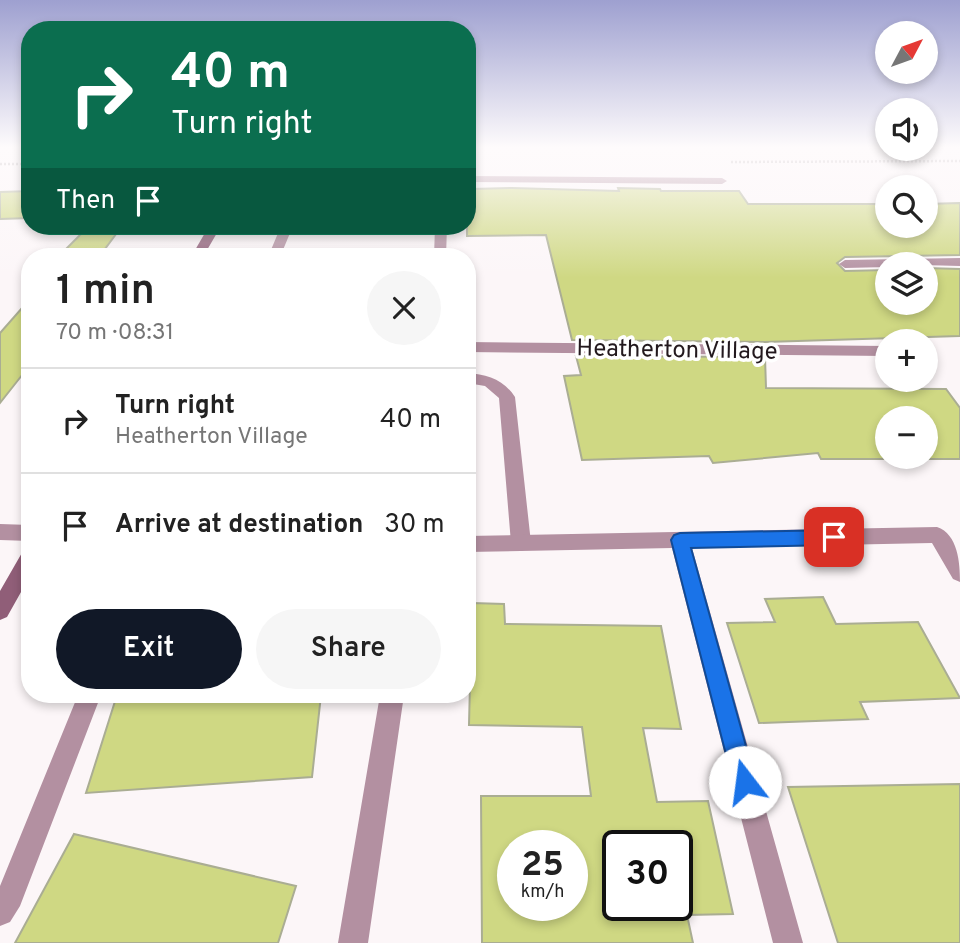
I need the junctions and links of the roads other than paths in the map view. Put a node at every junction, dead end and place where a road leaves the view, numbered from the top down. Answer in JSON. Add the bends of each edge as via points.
{"nodes":[{"id":1,"x":960,"y":262,"type":"edge"},
{"id":2,"x":845,"y":264,"type":"dead end"},
{"id":3,"x":476,"y":347,"type":"edge"},
{"id":4,"x":875,"y":351,"type":"edge"},
{"id":5,"x":476,"y":380,"type":"edge"},
{"id":6,"x":0,"y":532,"type":"edge"},
{"id":7,"x":21,"y":533,"type":"edge"},
{"id":8,"x":680,"y":540,"type":"junction"},
{"id":9,"x":521,"y":543,"type":"junction"},
{"id":10,"x":476,"y":544,"type":"edge"},
{"id":11,"x":21,"y":573,"type":"edge"},
{"id":12,"x":960,"y":573,"type":"edge"},
{"id":13,"x":0,"y":610,"type":"edge"},
{"id":14,"x":86,"y":703,"type":"edge"},
{"id":15,"x":391,"y":703,"type":"edge"},
{"id":16,"x":0,"y":912,"type":"edge"},
{"id":17,"x":354,"y":943,"type":"edge"},
{"id":18,"x":788,"y":943,"type":"edge"}],
"edges":[{"from":1,"to":2,"type":"street"},
{"from":3,"to":4,"type":"street","name":"Heatherton Village"},
{"from":5,"to":9,"type":"street","via":[[490,382],[508,397]]},
{"from":6,"to":7,"type":"street"},
{"from":8,"to":9,"type":"street"},
{"from":8,"to":12,"type":"street","via":[[937,535]]},
{"from":8,"to":18,"type":"street"},
{"from":9,"to":10,"type":"street"},
{"from":11,"to":13,"type":"street"},
{"from":14,"to":16,"type":"street"},
{"from":15,"to":17,"type":"street"}]}
